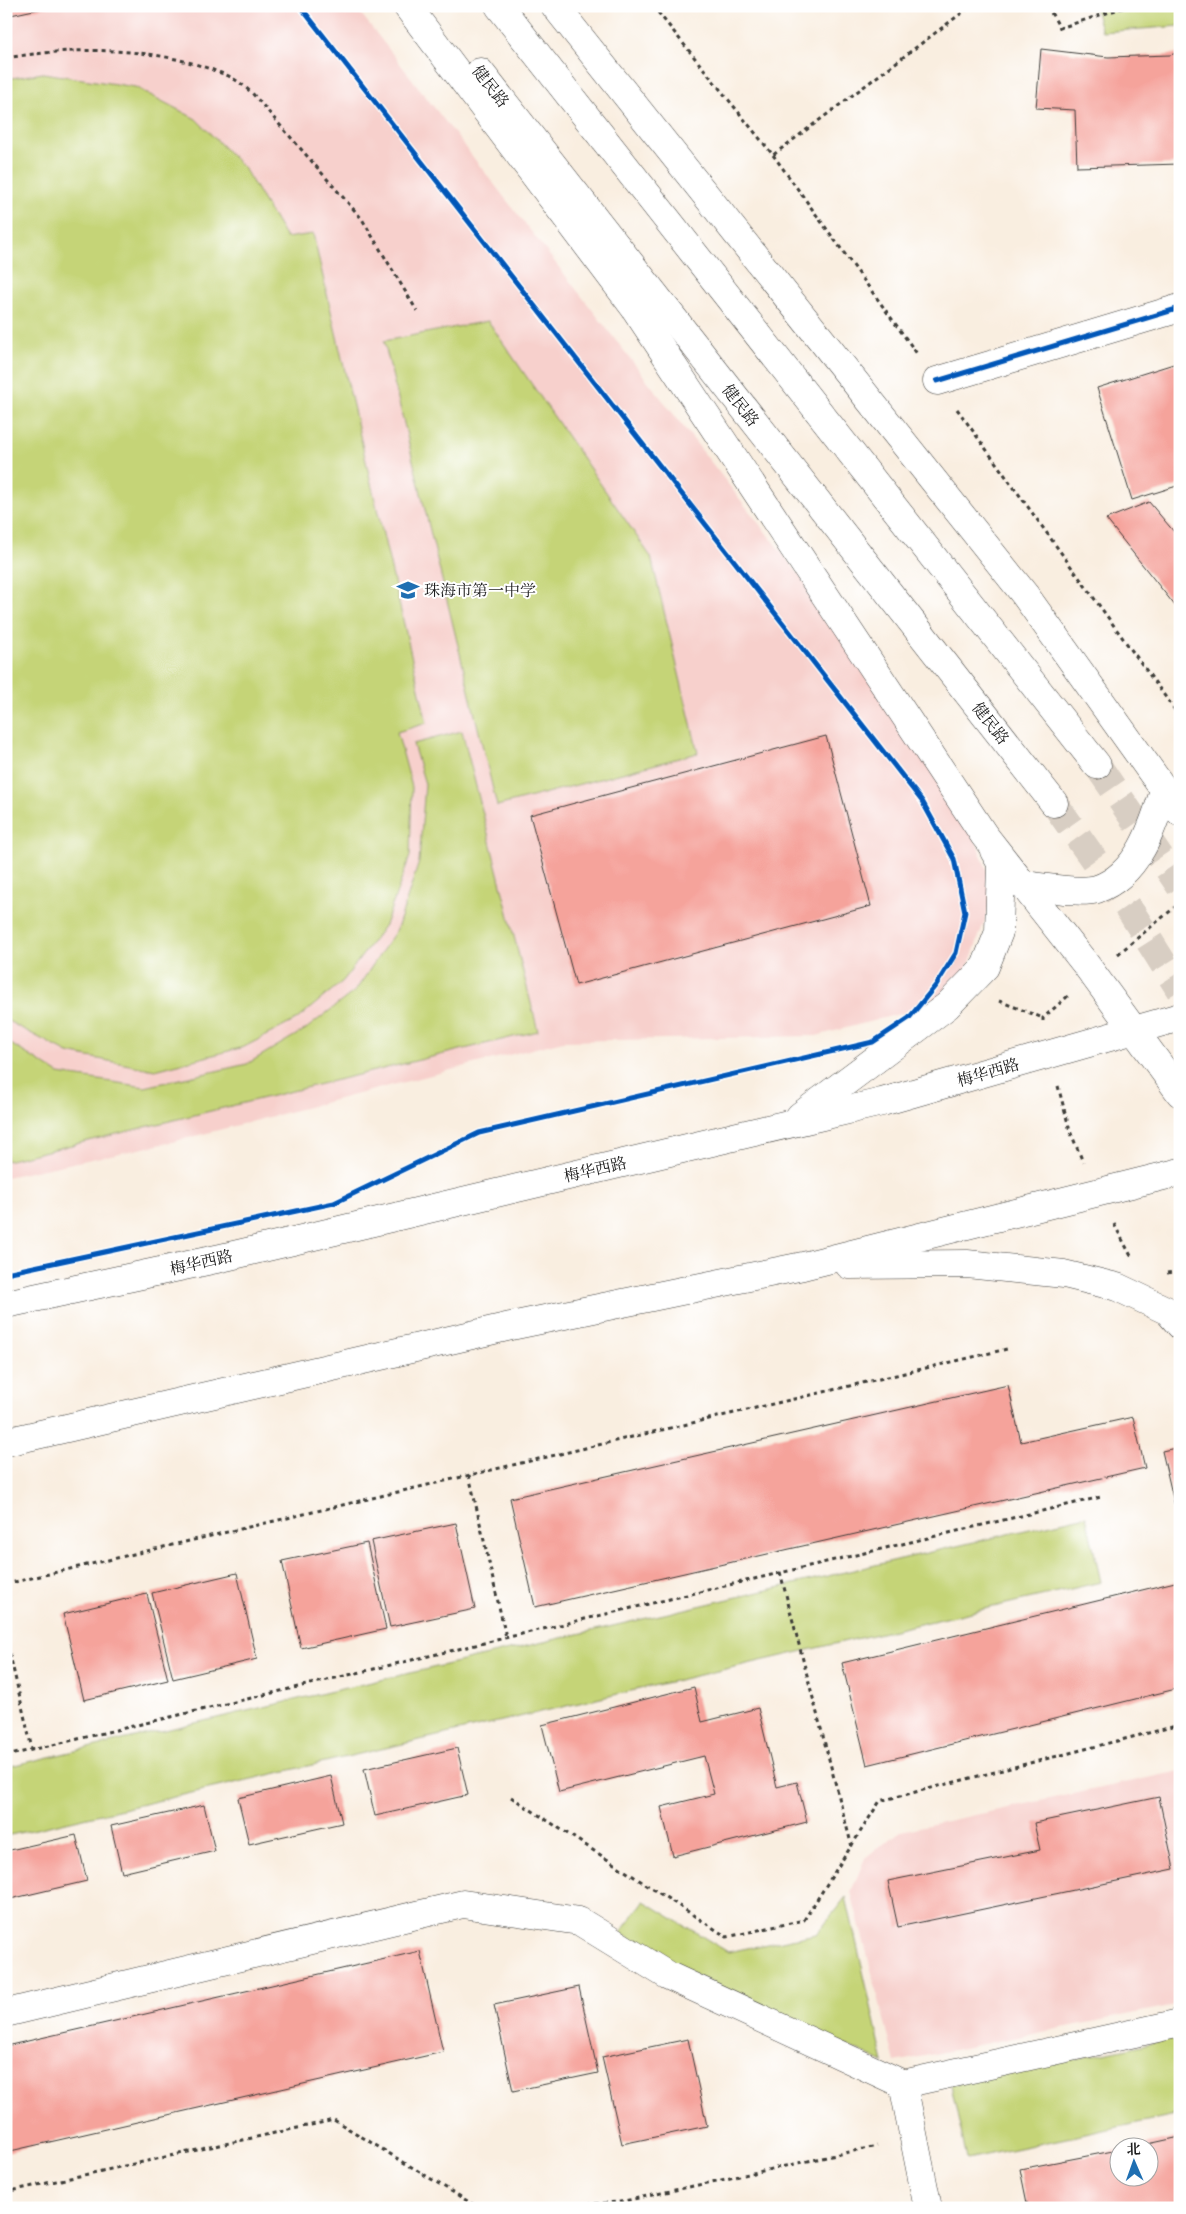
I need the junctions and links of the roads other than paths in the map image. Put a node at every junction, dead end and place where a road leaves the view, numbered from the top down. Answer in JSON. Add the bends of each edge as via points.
{"nodes":[{"id":1,"x":406,"y":6,"type":"edge"},
{"id":2,"x":428,"y":6,"type":"edge"},
{"id":3,"x":499,"y":6,"type":"edge"},
{"id":4,"x":555,"y":6,"type":"edge"},
{"id":5,"x":1180,"y":308,"type":"edge"},
{"id":6,"x":937,"y":381,"type":"road end"},
{"id":7,"x":1097,"y":765,"type":"tunnel mouth"},
{"id":8,"x":1164,"y":790,"type":"junction"},
{"id":9,"x":1054,"y":803,"type":"tunnel mouth"},
{"id":10,"x":1180,"y":812,"type":"edge"},
{"id":11,"x":984,"y":835,"type":"junction"},
{"id":12,"x":1024,"y":885,"type":"junction"},
{"id":13,"x":1180,"y":1017,"type":"edge"},
{"id":14,"x":1135,"y":1030,"type":"junction"},
{"id":15,"x":1180,"y":1093,"type":"edge"},
{"id":16,"x":790,"y":1123,"type":"junction"},
{"id":17,"x":1180,"y":1172,"type":"edge"},
{"id":18,"x":802,"y":1266,"type":"junction"},
{"id":19,"x":6,"y":1304,"type":"edge"},
{"id":20,"x":1180,"y":1325,"type":"edge"},
{"id":21,"x":6,"y":1442,"type":"edge"},
{"id":22,"x":6,"y":2013,"type":"edge"},
{"id":23,"x":1180,"y":2023,"type":"edge"},
{"id":24,"x":902,"y":2084,"type":"junction"},
{"id":25,"x":928,"y":2208,"type":"edge"}],
"edges":[{"from":1,"to":11,"type":"main road","via":[[634,307]]},
{"from":2,"to":9,"type":"main road","name":"健民路"},
{"from":3,"to":7,"type":"main road"},
{"from":4,"to":8,"type":"main road","via":[[1025,595]]},
{"from":5,"to":6,"type":"main road"},
{"from":8,"to":10,"type":"main road"},
{"from":8,"to":12,"type":"main road","via":[[1152,830],[1138,855],[1116,878],[1096,889],[1067,890]]},
{"from":11,"to":12,"type":"main road"},
{"from":11,"to":16,"type":"main road","via":[[1001,863],[999,932],[985,967],[948,1006]]},
{"from":12,"to":14,"type":"main road"},
{"from":13,"to":14,"type":"main road","name":"梅华西路"},
{"from":14,"to":15,"type":"main road"},
{"from":14,"to":16,"type":"main road","name":"梅华西路","via":[[882,1102]]},
{"from":16,"to":19,"type":"main road","name":"梅华西路","via":[[221,1258]]},
{"from":17,"to":18,"type":"main road"},
{"from":18,"to":20,"type":"main road","via":[[967,1264],[1064,1274],[1117,1287],[1168,1311]]},
{"from":18,"to":21,"type":"main road","via":[[511,1326]]},
{"from":22,"to":24,"type":"main road","via":[[463,1904],[579,1921],[667,1975]]},
{"from":23,"to":24,"type":"main road"},
{"from":24,"to":25,"type":"main road"}]}
